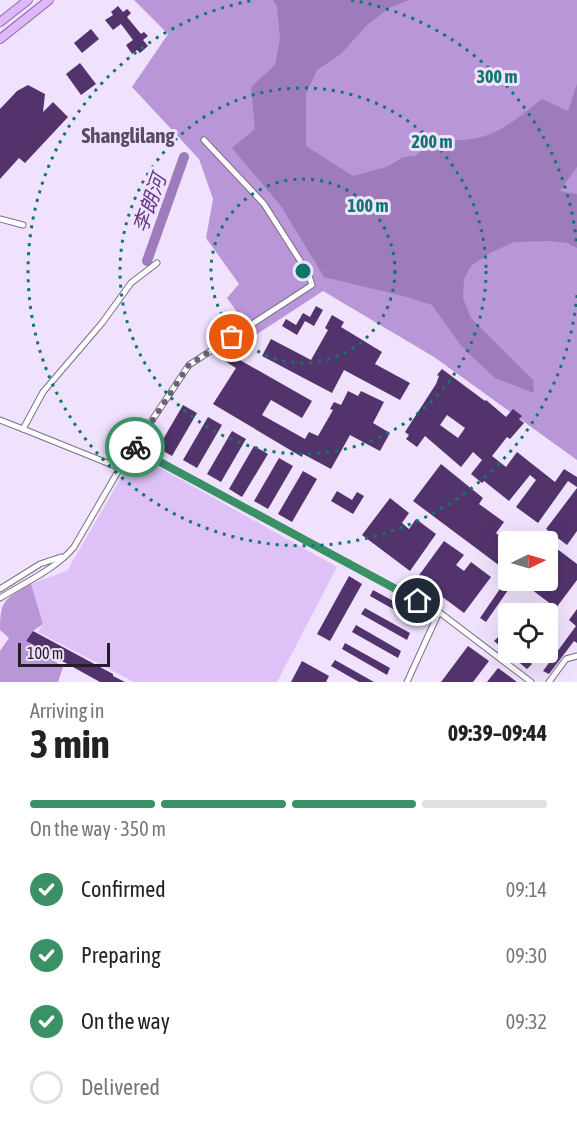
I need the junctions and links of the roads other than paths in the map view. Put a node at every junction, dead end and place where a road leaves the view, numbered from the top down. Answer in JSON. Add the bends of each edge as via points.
{"nodes":[{"id":1,"x":28,"y":0,"type":"edge"},
{"id":2,"x":49,"y":0,"type":"edge"},
{"id":3,"x":0,"y":22,"type":"edge"},
{"id":4,"x":0,"y":39,"type":"edge"},
{"id":5,"x":204,"y":140,"type":"dead end"},
{"id":6,"x":0,"y":219,"type":"edge"},
{"id":7,"x":22,"y":225,"type":"dead end"},
{"id":8,"x":156,"y":262,"type":"dead end"},
{"id":9,"x":0,"y":420,"type":"edge"},
{"id":10,"x":23,"y":429,"type":"junction"},
{"id":11,"x":134,"y":448,"type":"junction"},
{"id":12,"x":120,"y":468,"type":"junction"},
{"id":13,"x":68,"y":554,"type":"junction"},
{"id":14,"x":0,"y":589,"type":"edge"},
{"id":15,"x":0,"y":598,"type":"edge"},
{"id":16,"x":439,"y":612,"type":"junction"},
{"id":17,"x":577,"y":656,"type":"edge"},
{"id":18,"x":408,"y":682,"type":"edge"},
{"id":19,"x":531,"y":682,"type":"edge"},
{"id":20,"x":549,"y":682,"type":"edge"}],
"edges":[{"from":1,"to":3,"type":"main road"},
{"from":2,"to":4,"type":"main road"},
{"from":5,"to":11,"type":"street","via":[[264,204],[312,285],[189,365]]},
{"from":6,"to":7,"type":"street"},
{"from":8,"to":10,"type":"street","via":[[131,283],[43,392]]},
{"from":9,"to":10,"type":"street"},
{"from":10,"to":12,"type":"street"},
{"from":11,"to":12,"type":"street"},
{"from":11,"to":16,"type":"street"},
{"from":12,"to":13,"type":"street"},
{"from":13,"to":14,"type":"street","via":[[40,564]]},
{"from":13,"to":15,"type":"street"},
{"from":16,"to":18,"type":"street"},
{"from":16,"to":19,"type":"street"},
{"from":17,"to":20,"type":"street","via":[[566,659]]}]}
